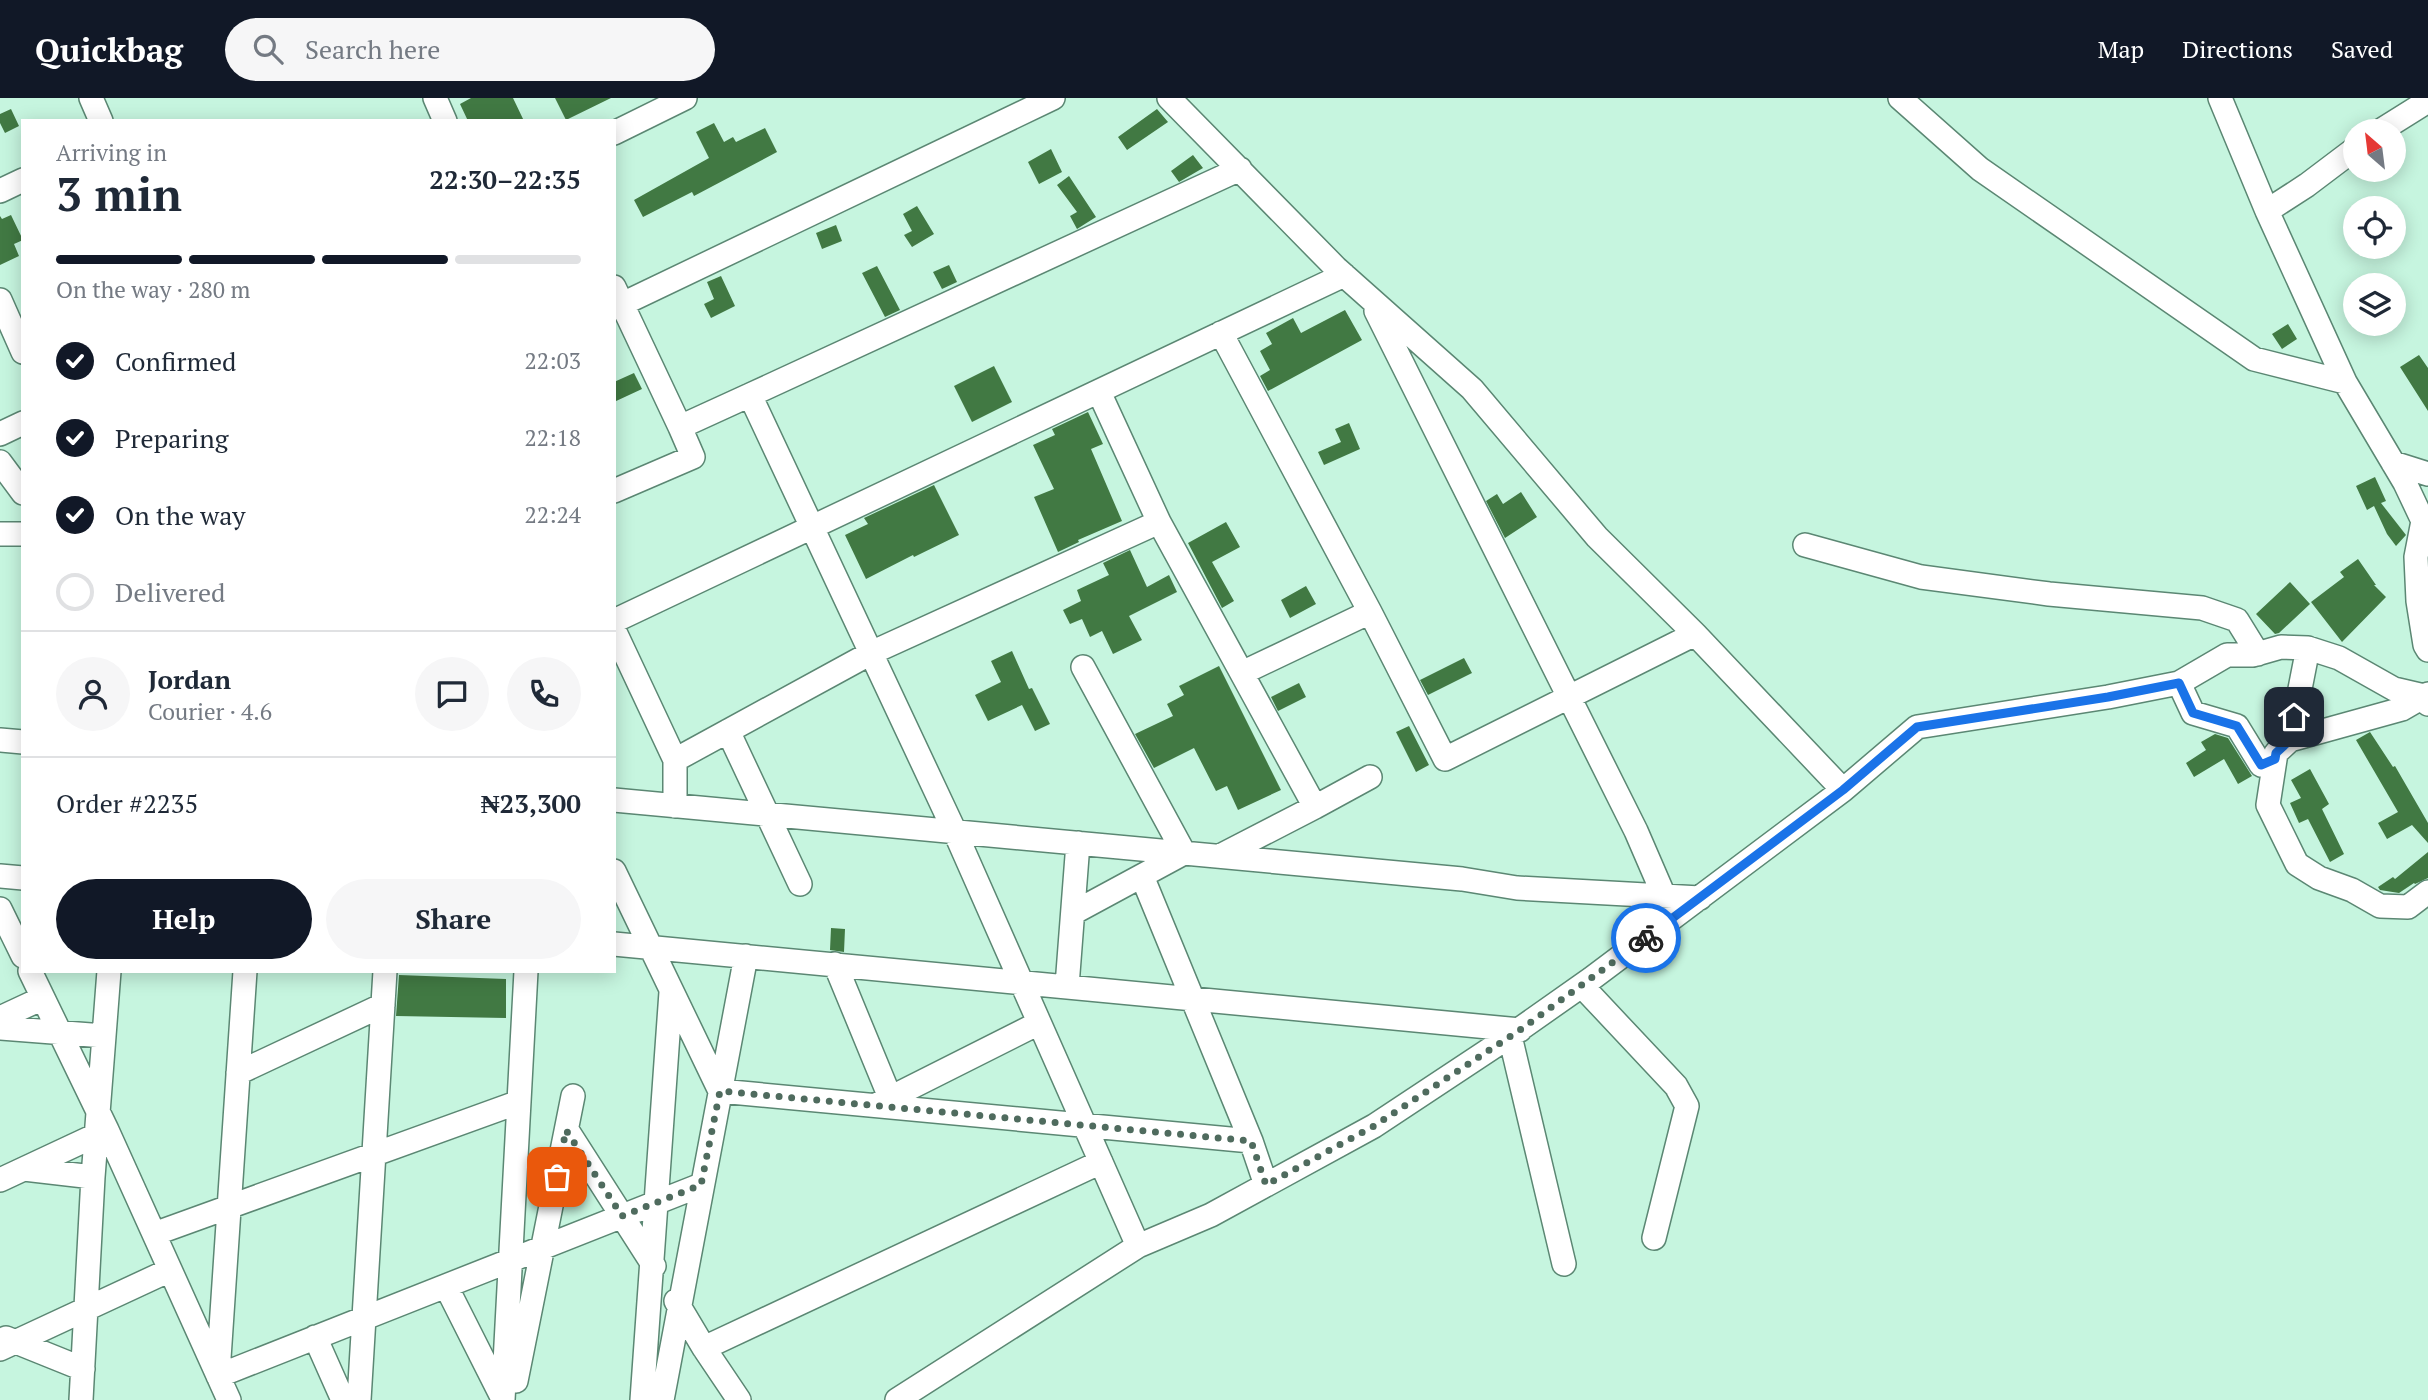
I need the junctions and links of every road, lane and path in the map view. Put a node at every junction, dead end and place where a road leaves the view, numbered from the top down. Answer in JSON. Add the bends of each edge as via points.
{"nodes":[{"id":1,"x":91,"y":98,"type":"edge"},
{"id":2,"x":435,"y":98,"type":"edge"},
{"id":3,"x":685,"y":98,"type":"edge"},
{"id":4,"x":1053,"y":98,"type":"edge"},
{"id":5,"x":1169,"y":98,"type":"edge"},
{"id":6,"x":1900,"y":98,"type":"edge"},
{"id":7,"x":2220,"y":98,"type":"edge"},
{"id":8,"x":2428,"y":101,"type":"edge"},
{"id":9,"x":100,"y":119,"type":"edge"},
{"id":10,"x":444,"y":119,"type":"edge"},
{"id":11,"x":2399,"y":119,"type":"edge"},
{"id":12,"x":616,"y":132,"type":"edge"},
{"id":13,"x":2343,"y":158,"type":"edge"},
{"id":14,"x":1240,"y":169,"type":"junction"},
{"id":15,"x":21,"y":181,"type":"edge"},
{"id":16,"x":0,"y":191,"type":"edge"},
{"id":17,"x":2267,"y":211,"type":"junction"},
{"id":18,"x":1344,"y":275,"type":"junction"},
{"id":19,"x":1370,"y":298,"type":"junction"},
{"id":20,"x":617,"y":299,"type":"edge"},
{"id":21,"x":0,"y":300,"type":"edge"},
{"id":22,"x":1222,"y":333,"type":"junction"},
{"id":23,"x":21,"y":347,"type":"edge"},
{"id":24,"x":2345,"y":382,"type":"junction"},
{"id":25,"x":1099,"y":392,"type":"junction"},
{"id":26,"x":750,"y":395,"type":"junction"},
{"id":27,"x":21,"y":424,"type":"edge"},
{"id":28,"x":680,"y":427,"type":"junction"},
{"id":29,"x":0,"y":434,"type":"edge"},
{"id":30,"x":0,"y":462,"type":"edge"},
{"id":31,"x":2393,"y":463,"type":"junction"},
{"id":32,"x":2428,"y":474,"type":"edge"},
{"id":33,"x":616,"y":490,"type":"edge"},
{"id":34,"x":21,"y":491,"type":"edge"},
{"id":35,"x":1159,"y":522,"type":"junction"},
{"id":36,"x":2426,"y":523,"type":"edge"},
{"id":37,"x":812,"y":527,"type":"junction"},
{"id":38,"x":0,"y":534,"type":"edge"},
{"id":39,"x":21,"y":534,"type":"edge"},
{"id":40,"x":1805,"y":545,"type":"dead end"},
{"id":41,"x":1370,"y":612,"type":"junction"},
{"id":42,"x":616,"y":620,"type":"edge"},
{"id":43,"x":616,"y":634,"type":"edge"},
{"id":44,"x":1695,"y":634,"type":"junction"},
{"id":45,"x":2308,"y":648,"type":"junction"},
{"id":46,"x":2428,"y":650,"type":"edge"},
{"id":47,"x":871,"y":653,"type":"junction"},
{"id":48,"x":2258,"y":654,"type":"junction"},
{"id":49,"x":1083,"y":667,"type":"dead end"},
{"id":50,"x":1242,"y":673,"type":"junction"},
{"id":51,"x":2179,"y":683,"type":"junction"},
{"id":52,"x":1569,"y":697,"type":"junction"},
{"id":53,"x":2427,"y":698,"type":"edge"},
{"id":54,"x":728,"y":731,"type":"junction"},
{"id":55,"x":0,"y":740,"type":"edge"},
{"id":56,"x":2290,"y":740,"type":"junction"},
{"id":57,"x":21,"y":742,"type":"edge"},
{"id":58,"x":2275,"y":759,"type":"junction"},
{"id":59,"x":675,"y":760,"type":"junction"},
{"id":60,"x":1370,"y":777,"type":"dead end"},
{"id":61,"x":1843,"y":790,"type":"junction"},
{"id":62,"x":616,"y":800,"type":"edge"},
{"id":63,"x":675,"y":806,"type":"junction"},
{"id":64,"x":1315,"y":807,"type":"junction"},
{"id":65,"x":767,"y":814,"type":"junction"},
{"id":66,"x":955,"y":832,"type":"junction"},
{"id":67,"x":1078,"y":843,"type":"junction"},
{"id":68,"x":1184,"y":853,"type":"junction"},
{"id":69,"x":1220,"y":857,"type":"junction"},
{"id":70,"x":616,"y":874,"type":"edge"},
{"id":71,"x":0,"y":876,"type":"edge"},
{"id":72,"x":1142,"y":876,"type":"junction"},
{"id":73,"x":21,"y":878,"type":"edge"},
{"id":74,"x":800,"y":884,"type":"dead end"},
{"id":75,"x":2428,"y":892,"type":"edge"},
{"id":76,"x":1663,"y":895,"type":"junction"},
{"id":77,"x":1700,"y":898,"type":"junction"},
{"id":78,"x":0,"y":909,"type":"edge"},
{"id":79,"x":1073,"y":913,"type":"junction"},
{"id":80,"x":1673,"y":918,"type":"junction"},
{"id":81,"x":616,"y":944,"type":"edge"},
{"id":82,"x":650,"y":947,"type":"junction"},
{"id":83,"x":21,"y":952,"type":"edge"},
{"id":84,"x":746,"y":956,"type":"junction"},
{"id":85,"x":835,"y":964,"type":"junction"},
{"id":86,"x":31,"y":973,"type":"edge"},
{"id":87,"x":109,"y":973,"type":"edge"},
{"id":88,"x":245,"y":973,"type":"edge"},
{"id":89,"x":385,"y":973,"type":"edge"},
{"id":90,"x":526,"y":973,"type":"edge"},
{"id":91,"x":1021,"y":982,"type":"junction"},
{"id":92,"x":1067,"y":986,"type":"junction"},
{"id":93,"x":1582,"y":986,"type":"junction"},
{"id":94,"x":671,"y":992,"type":"junction"},
{"id":95,"x":43,"y":998,"type":"junction"},
{"id":96,"x":1191,"y":998,"type":"junction"},
{"id":97,"x":383,"y":1005,"type":"junction"},
{"id":98,"x":0,"y":1018,"type":"edge"},
{"id":99,"x":1040,"y":1023,"type":"junction"},
{"id":100,"x":0,"y":1028,"type":"edge"},
{"id":101,"x":59,"y":1032,"type":"junction"},
{"id":102,"x":1515,"y":1033,"type":"junction"},
{"id":103,"x":104,"y":1036,"type":"junction"},
{"id":104,"x":237,"y":1073,"type":"junction"},
{"id":105,"x":720,"y":1091,"type":"junction"},
{"id":106,"x":573,"y":1096,"type":"dead end"},
{"id":107,"x":519,"y":1102,"type":"junction"},
{"id":108,"x":887,"y":1104,"type":"junction"},
{"id":109,"x":1084,"y":1125,"type":"junction"},
{"id":110,"x":100,"y":1126,"type":"junction"},
{"id":111,"x":566,"y":1130,"type":"junction"},
{"id":112,"x":1251,"y":1141,"type":"junction"},
{"id":113,"x":374,"y":1154,"type":"junction"},
{"id":114,"x":1101,"y":1162,"type":"junction"},
{"id":115,"x":0,"y":1167,"type":"edge"},
{"id":116,"x":23,"y":1169,"type":"junction"},
{"id":117,"x":93,"y":1177,"type":"junction"},
{"id":118,"x":0,"y":1180,"type":"edge"},
{"id":119,"x":701,"y":1185,"type":"junction"},
{"id":120,"x":1266,"y":1185,"type":"junction"},
{"id":121,"x":655,"y":1203,"type":"junction"},
{"id":122,"x":229,"y":1207,"type":"junction"},
{"id":123,"x":622,"y":1216,"type":"junction"},
{"id":124,"x":154,"y":1234,"type":"junction"},
{"id":125,"x":1654,"y":1238,"type":"dead end"},
{"id":126,"x":1138,"y":1246,"type":"junction"},
{"id":127,"x":543,"y":1248,"type":"junction"},
{"id":128,"x":510,"y":1261,"type":"junction"},
{"id":129,"x":651,"y":1262,"type":"junction"},
{"id":130,"x":1564,"y":1264,"type":"dead end"},
{"id":131,"x":170,"y":1270,"type":"junction"},
{"id":132,"x":446,"y":1286,"type":"junction"},
{"id":133,"x":680,"y":1306,"type":"junction"},
{"id":134,"x":86,"y":1309,"type":"junction"},
{"id":135,"x":364,"y":1318,"type":"junction"},
{"id":136,"x":315,"y":1338,"type":"junction"},
{"id":137,"x":5,"y":1343,"type":"edge"},
{"id":138,"x":704,"y":1348,"type":"junction"},
{"id":139,"x":83,"y":1369,"type":"junction"},
{"id":140,"x":218,"y":1376,"type":"junction"},
{"id":141,"x":81,"y":1400,"type":"edge"},
{"id":142,"x":216,"y":1400,"type":"edge"},
{"id":143,"x":229,"y":1400,"type":"edge"},
{"id":144,"x":343,"y":1400,"type":"edge"},
{"id":145,"x":359,"y":1400,"type":"edge"},
{"id":146,"x":503,"y":1400,"type":"edge"},
{"id":147,"x":512,"y":1400,"type":"edge"},
{"id":148,"x":642,"y":1400,"type":"edge"},
{"id":149,"x":662,"y":1400,"type":"edge"},
{"id":150,"x":739,"y":1400,"type":"edge"},
{"id":151,"x":897,"y":1400,"type":"edge"}],
"edges":[{"from":1,"to":9,"type":"street"},
{"from":2,"to":10,"type":"street"},
{"from":3,"to":12,"type":"street"},
{"from":4,"to":20,"type":"street"},
{"from":5,"to":14,"type":"street"},
{"from":6,"to":24,"type":"street","via":[[1980,169],[2254,359]]},
{"from":7,"to":17,"type":"street"},
{"from":8,"to":11,"type":"street"},
{"from":13,"to":17,"type":"street"},
{"from":14,"to":18,"type":"street"},
{"from":14,"to":26,"type":"street"},
{"from":15,"to":16,"type":"street"},
{"from":17,"to":24,"type":"street"},
{"from":18,"to":19,"type":"street"},
{"from":18,"to":22,"type":"street"},
{"from":19,"to":44,"type":"street","via":[[1472,389],[1597,537]]},
{"from":19,"to":52,"type":"street"},
{"from":20,"to":28,"type":"street"},
{"from":21,"to":23,"type":"street"},
{"from":22,"to":25,"type":"street"},
{"from":22,"to":41,"type":"street"},
{"from":24,"to":31,"type":"street"},
{"from":25,"to":35,"type":"street"},
{"from":25,"to":37,"type":"street"},
{"from":26,"to":28,"type":"street"},
{"from":26,"to":37,"type":"street"},
{"from":27,"to":29,"type":"street"},
{"from":28,"to":33,"type":"street","via":[[693,457]]},
{"from":30,"to":34,"type":"street"},
{"from":31,"to":32,"type":"street"},
{"from":31,"to":36,"type":"street"},
{"from":35,"to":47,"type":"street"},
{"from":35,"to":50,"type":"street"},
{"from":36,"to":46,"type":"street","via":[[2416,557],[2418,601]]},
{"from":37,"to":42,"type":"street"},
{"from":37,"to":47,"type":"street"},
{"from":38,"to":39,"type":"street"},
{"from":40,"to":48,"type":"street","via":[[1921,577],[2202,608],[2237,620]]},
{"from":41,"to":50,"type":"street"},
{"from":41,"to":52,"type":"street","via":[[1445,759]]},
{"from":43,"to":59,"type":"street"},
{"from":44,"to":52,"type":"street"},
{"from":44,"to":61,"type":"street"},
{"from":45,"to":48,"type":"street"},
{"from":45,"to":53,"type":"street","via":[[2339,658],[2394,689]]},
{"from":45,"to":56,"type":"street"},
{"from":47,"to":54,"type":"street"},
{"from":47,"to":66,"type":"street"},
{"from":48,"to":51,"type":"street","via":[[2227,655]]},
{"from":49,"to":68,"type":"street"},
{"from":50,"to":64,"type":"street"},
{"from":51,"to":58,"type":"street","via":[[2193,713],[2237,726],[2261,765]]},
{"from":51,"to":61,"type":"street","via":[[1917,727]]},
{"from":52,"to":76,"type":"street"},
{"from":53,"to":56,"type":"street"},
{"from":54,"to":59,"type":"street"},
{"from":54,"to":65,"type":"street"},
{"from":55,"to":57,"type":"street"},
{"from":56,"to":58,"type":"street"},
{"from":58,"to":75,"type":"street","via":[[2268,805],[2297,864],[2380,906],[2408,907]]},
{"from":59,"to":63,"type":"street"},
{"from":60,"to":64,"type":"street"},
{"from":61,"to":77,"type":"street"},
{"from":62,"to":63,"type":"street"},
{"from":63,"to":65,"type":"street"},
{"from":64,"to":69,"type":"street"},
{"from":65,"to":66,"type":"street"},
{"from":65,"to":74,"type":"street"},
{"from":66,"to":67,"type":"street"},
{"from":66,"to":91,"type":"street"},
{"from":67,"to":68,"type":"street"},
{"from":67,"to":79,"type":"street"},
{"from":68,"to":69,"type":"street"},
{"from":68,"to":72,"type":"street"},
{"from":69,"to":76,"type":"street","via":[[1517,888]]},
{"from":70,"to":82,"type":"street"},
{"from":71,"to":73,"type":"street"},
{"from":72,"to":79,"type":"street"},
{"from":72,"to":96,"type":"street"},
{"from":76,"to":77,"type":"street"},
{"from":76,"to":80,"type":"street"},
{"from":77,"to":80,"type":"street"},
{"from":78,"to":83,"type":"street"},
{"from":79,"to":92,"type":"street"},
{"from":80,"to":93,"type":"street"},
{"from":81,"to":82,"type":"street"},
{"from":82,"to":84,"type":"street"},
{"from":82,"to":94,"type":"street"},
{"from":84,"to":85,"type":"street"},
{"from":84,"to":105,"type":"street"},
{"from":85,"to":91,"type":"street"},
{"from":85,"to":108,"type":"street"},
{"from":86,"to":95,"type":"street"},
{"from":87,"to":103,"type":"street"},
{"from":88,"to":104,"type":"street"},
{"from":89,"to":97,"type":"street"},
{"from":90,"to":107,"type":"street"},
{"from":91,"to":92,"type":"street"},
{"from":91,"to":99,"type":"street"},
{"from":92,"to":96,"type":"street"},
{"from":93,"to":102,"type":"street"},
{"from":93,"to":125,"type":"street","via":[[1676,1086],[1688,1106]]},
{"from":94,"to":105,"type":"street"},
{"from":94,"to":121,"type":"street"},
{"from":95,"to":98,"type":"street"},
{"from":95,"to":101,"type":"street"},
{"from":96,"to":102,"type":"street"},
{"from":96,"to":112,"type":"street"},
{"from":97,"to":104,"type":"street"},
{"from":97,"to":113,"type":"street"},
{"from":99,"to":108,"type":"street"},
{"from":99,"to":109,"type":"street"},
{"from":100,"to":101,"type":"street"},
{"from":101,"to":103,"type":"street"},
{"from":101,"to":110,"type":"street"},
{"from":102,"to":120,"type":"street","via":[[1374,1126]]},
{"from":102,"to":130,"type":"street"},
{"from":103,"to":110,"type":"street"},
{"from":104,"to":122,"type":"street"},
{"from":105,"to":108,"type":"street"},
{"from":105,"to":119,"type":"street"},
{"from":106,"to":111,"type":"street"},
{"from":107,"to":113,"type":"street"},
{"from":107,"to":128,"type":"street"},
{"from":108,"to":109,"type":"street"},
{"from":109,"to":112,"type":"street"},
{"from":109,"to":114,"type":"street"},
{"from":110,"to":116,"type":"street"},
{"from":110,"to":117,"type":"street"},
{"from":110,"to":124,"type":"street"},
{"from":111,"to":123,"type":"street"},
{"from":111,"to":127,"type":"street"},
{"from":112,"to":120,"type":"street"},
{"from":113,"to":122,"type":"street"},
{"from":113,"to":135,"type":"street"},
{"from":114,"to":126,"type":"street"},
{"from":114,"to":138,"type":"street"},
{"from":115,"to":116,"type":"street"},
{"from":116,"to":117,"type":"street"},
{"from":116,"to":118,"type":"street"},
{"from":117,"to":134,"type":"street"},
{"from":119,"to":121,"type":"street"},
{"from":119,"to":133,"type":"street"},
{"from":120,"to":126,"type":"street","via":[[1211,1216]]},
{"from":121,"to":123,"type":"street"},
{"from":121,"to":129,"type":"street"},
{"from":122,"to":124,"type":"street"},
{"from":122,"to":140,"type":"street"},
{"from":123,"to":127,"type":"street"},
{"from":123,"to":129,"type":"street"},
{"from":124,"to":131,"type":"street"},
{"from":126,"to":151,"type":"street"},
{"from":127,"to":128,"type":"street"},
{"from":127,"to":147,"type":"street"},
{"from":128,"to":132,"type":"street"},
{"from":128,"to":146,"type":"street"},
{"from":129,"to":133,"type":"street"},
{"from":129,"to":148,"type":"street"},
{"from":131,"to":134,"type":"street"},
{"from":131,"to":140,"type":"street"},
{"from":132,"to":135,"type":"street"},
{"from":132,"to":146,"type":"street"},
{"from":133,"to":138,"type":"street"},
{"from":133,"to":149,"type":"street"},
{"from":134,"to":137,"type":"street"},
{"from":134,"to":139,"type":"street"},
{"from":135,"to":136,"type":"street"},
{"from":135,"to":145,"type":"street"},
{"from":136,"to":140,"type":"street"},
{"from":136,"to":144,"type":"street"},
{"from":137,"to":139,"type":"street"},
{"from":138,"to":150,"type":"street"},
{"from":139,"to":141,"type":"street"},
{"from":140,"to":142,"type":"street"},
{"from":140,"to":143,"type":"street"}]}
